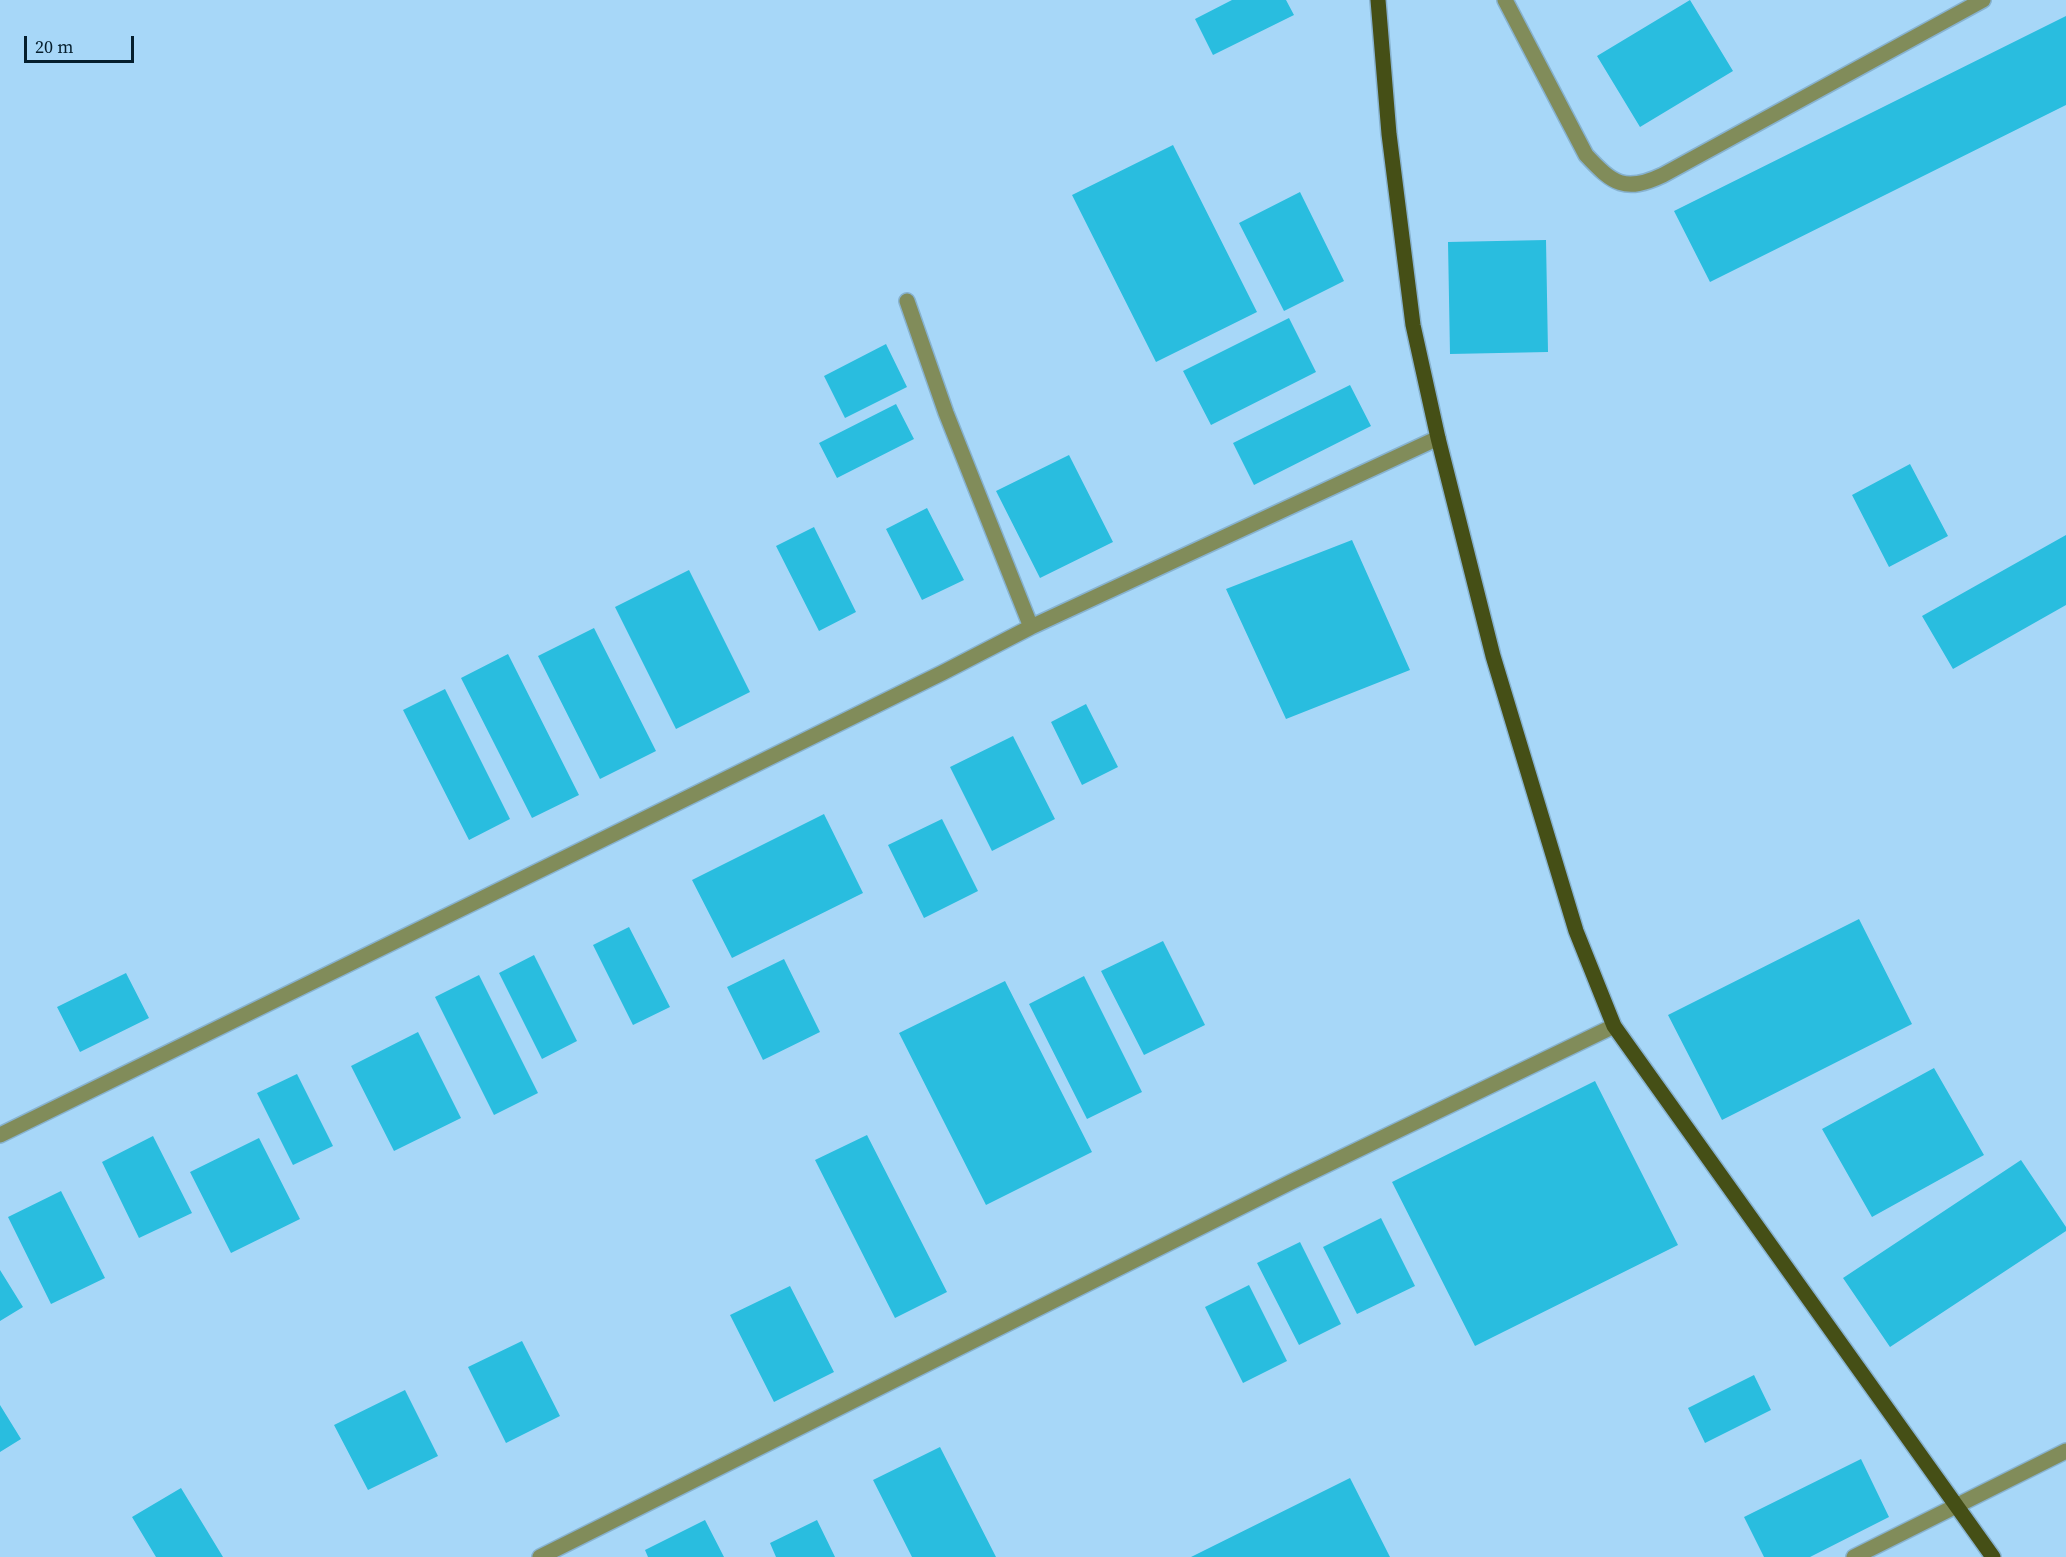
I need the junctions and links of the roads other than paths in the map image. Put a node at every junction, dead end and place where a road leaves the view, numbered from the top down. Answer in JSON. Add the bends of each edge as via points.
{"nodes":[{"id":1,"x":1378,"y":0,"type":"edge"},
{"id":2,"x":1505,"y":0,"type":"edge"},
{"id":3,"x":1983,"y":0,"type":"edge"},
{"id":4,"x":907,"y":301,"type":"dead end"},
{"id":5,"x":1437,"y":438,"type":"junction"},
{"id":6,"x":1031,"y":627,"type":"junction"},
{"id":7,"x":1614,"y":1026,"type":"junction"},
{"id":8,"x":0,"y":1135,"type":"edge"},
{"id":9,"x":2066,"y":1450,"type":"edge"},
{"id":10,"x":1958,"y":1506,"type":"junction"},
{"id":11,"x":540,"y":1557,"type":"edge"},
{"id":12,"x":1854,"y":1557,"type":"edge"},
{"id":13,"x":1992,"y":1557,"type":"edge"}],
"edges":[{"from":1,"to":5,"type":"main road","via":[[1389,134],[1413,325]]},
{"from":2,"to":3,"type":"street","via":[[1586,155],[1605,175],[1622,184],[1649,182],[1664,175]]},
{"from":4,"to":6,"type":"street","via":[[946,413]]},
{"from":5,"to":6,"type":"street"},
{"from":5,"to":7,"type":"main road","via":[[1493,656],[1576,931]]},
{"from":6,"to":8,"type":"street"},
{"from":7,"to":10,"type":"main road"},
{"from":7,"to":11,"type":"street","via":[[1291,1182]]},
{"from":9,"to":10,"type":"street"},
{"from":10,"to":12,"type":"street"},
{"from":10,"to":13,"type":"main road"}]}
